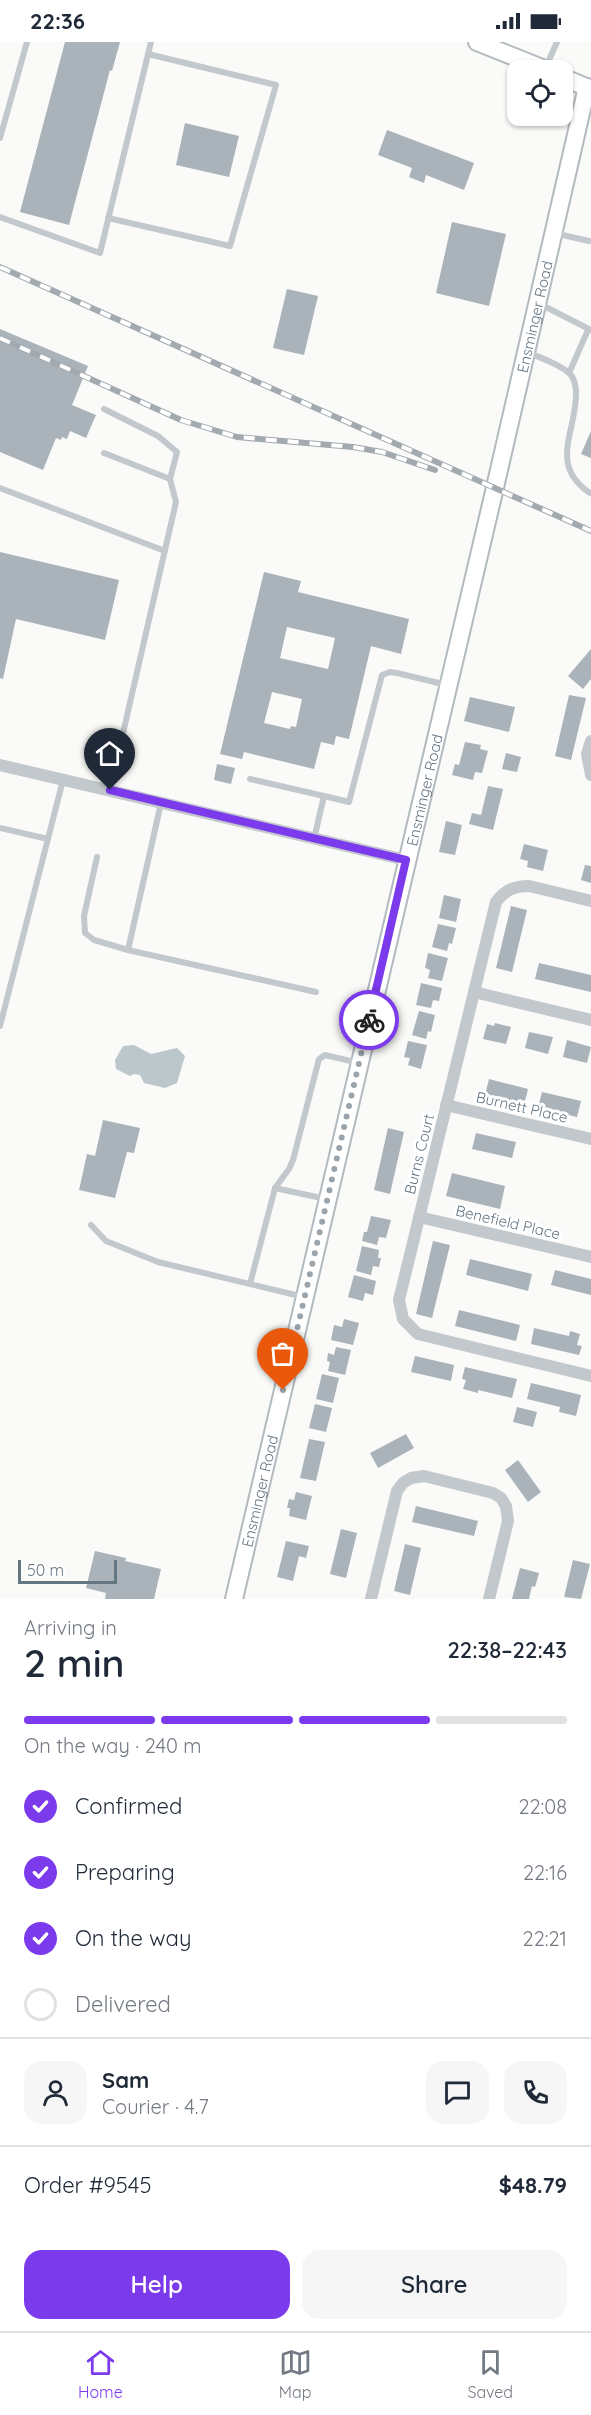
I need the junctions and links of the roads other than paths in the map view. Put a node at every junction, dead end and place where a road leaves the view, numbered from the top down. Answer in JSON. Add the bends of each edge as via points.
{"nodes":[{"id":1,"x":27,"y":42,"type":"edge"},
{"id":2,"x":151,"y":42,"type":"edge"},
{"id":3,"x":477,"y":42,"type":"edge"},
{"id":4,"x":557,"y":42,"type":"edge"},
{"id":5,"x":148,"y":54,"type":"junction"},
{"id":6,"x":521,"y":60,"type":"edge"},
{"id":7,"x":550,"y":60,"type":"edge"},
{"id":8,"x":573,"y":81,"type":"edge"},
{"id":9,"x":589,"y":88,"type":"edge"},
{"id":10,"x":0,"y":138,"type":"edge"},
{"id":11,"x":0,"y":217,"type":"edge"},
{"id":12,"x":108,"y":218,"type":"junction"},
{"id":13,"x":553,"y":233,"type":"junction"},
{"id":14,"x":589,"y":241,"type":"dead end"},
{"id":15,"x":537,"y":303,"type":"junction"},
{"id":16,"x":589,"y":330,"type":"edge"},
{"id":17,"x":526,"y":352,"type":"junction"},
{"id":18,"x":570,"y":373,"type":"junction"},
{"id":19,"x":104,"y":409,"type":"dead end"},
{"id":20,"x":104,"y":453,"type":"dead end"},
{"id":21,"x":170,"y":479,"type":"junction"},
{"id":22,"x":0,"y":489,"type":"edge"},
{"id":23,"x":590,"y":493,"type":"edge"},
{"id":24,"x":165,"y":551,"type":"junction"},
{"id":25,"x":448,"y":685,"type":"junction"},
{"id":26,"x":591,"y":741,"type":"edge"},
{"id":27,"x":0,"y":765,"type":"edge"},
{"id":28,"x":591,"y":775,"type":"edge"},
{"id":29,"x":250,"y":779,"type":"dead end"},
{"id":30,"x":64,"y":780,"type":"junction"},
{"id":31,"x":110,"y":790,"type":"junction"},
{"id":32,"x":324,"y":796,"type":"junction"},
{"id":33,"x":161,"y":802,"type":"junction"},
{"id":34,"x":0,"y":828,"type":"edge"},
{"id":35,"x":48,"y":839,"type":"junction"},
{"id":36,"x":314,"y":839,"type":"junction"},
{"id":37,"x":97,"y":857,"type":"dead end"},
{"id":38,"x":406,"y":860,"type":"junction"},
{"id":39,"x":591,"y":901,"type":"edge"},
{"id":40,"x":128,"y":950,"type":"junction"},
{"id":41,"x":316,"y":992,"type":"dead end"},
{"id":42,"x":474,"y":992,"type":"junction"},
{"id":43,"x":591,"y":1020,"type":"edge"},
{"id":44,"x":0,"y":1026,"type":"edge"},
{"id":45,"x":359,"y":1063,"type":"junction"},
{"id":46,"x":446,"y":1105,"type":"junction"},
{"id":47,"x":591,"y":1138,"type":"edge"},
{"id":48,"x":275,"y":1188,"type":"junction"},
{"id":49,"x":327,"y":1199,"type":"junction"},
{"id":50,"x":419,"y":1217,"type":"junction"},
{"id":51,"x":91,"y":1225,"type":"dead end"},
{"id":52,"x":591,"y":1257,"type":"edge"},
{"id":53,"x":250,"y":1284,"type":"junction"},
{"id":54,"x":304,"y":1297,"type":"junction"},
{"id":55,"x":591,"y":1376,"type":"edge"},
{"id":56,"x":234,"y":1599,"type":"edge"},
{"id":57,"x":371,"y":1599,"type":"edge"},
{"id":58,"x":489,"y":1599,"type":"edge"}],
"edges":[{"from":1,"to":10,"type":"lane"},
{"from":2,"to":5,"type":"lane"},
{"from":3,"to":6,"type":"street"},
{"from":4,"to":7,"type":"lane"},
{"from":5,"to":12,"type":"lane"},
{"from":5,"to":12,"type":"lane","via":[[276,85],[230,246]]},
{"from":8,"to":9,"type":"street"},
{"from":9,"to":13,"type":"street","name":"Ensminger Road"},
{"from":11,"to":12,"type":"lane","via":[[100,252]]},
{"from":13,"to":14,"type":"lane"},
{"from":13,"to":15,"type":"street","name":"Ensminger Road"},
{"from":15,"to":16,"type":"lane"},
{"from":15,"to":17,"type":"street","name":"Ensminger Road"},
{"from":16,"to":18,"type":"lane"},
{"from":17,"to":18,"type":"lane"},
{"from":17,"to":25,"type":"street","name":"Ensminger Road"},
{"from":18,"to":23,"type":"lane","via":[[575,381],[576,411],[566,456],[578,484]]},
{"from":19,"to":21,"type":"lane","via":[[158,436],[177,452]]},
{"from":20,"to":21,"type":"lane"},
{"from":21,"to":24,"type":"lane","via":[[176,502]]},
{"from":22,"to":24,"type":"lane"},
{"from":24,"to":31,"type":"lane"},
{"from":25,"to":32,"type":"lane","via":[[397,673],[382,675],[349,802]]},
{"from":25,"to":38,"type":"street","name":"Ensminger Road"},
{"from":26,"to":28,"type":"street","via":[[587,754]]},
{"from":27,"to":30,"type":"street"},
{"from":29,"to":32,"type":"lane"},
{"from":30,"to":31,"type":"street"},
{"from":30,"to":35,"type":"lane"},
{"from":31,"to":33,"type":"street"},
{"from":32,"to":36,"type":"lane"},
{"from":33,"to":36,"type":"street"},
{"from":33,"to":40,"type":"lane"},
{"from":34,"to":35,"type":"lane"},
{"from":35,"to":44,"type":"lane"},
{"from":36,"to":38,"type":"street"},
{"from":37,"to":40,"type":"lane","via":[[84,916],[86,933],[94,940]]},
{"from":38,"to":45,"type":"street","name":"Ensminger Road"},
{"from":39,"to":42,"type":"street","name":"Burns Court","via":[[529,886],[519,886],[501,895]]},
{"from":40,"to":41,"type":"lane"},
{"from":42,"to":43,"type":"street"},
{"from":42,"to":46,"type":"street","name":"Burns Court"},
{"from":45,"to":48,"type":"lane","via":[[325,1055],[319,1059],[293,1160]]},
{"from":45,"to":49,"type":"street","name":"Ensminger Road"},
{"from":46,"to":47,"type":"street","name":"Burnett Place"},
{"from":46,"to":50,"type":"street","name":"Burns Court"},
{"from":48,"to":49,"type":"lane"},
{"from":48,"to":53,"type":"lane"},
{"from":49,"to":54,"type":"street","name":"Ensminger Road"},
{"from":50,"to":52,"type":"street","name":"Benefield Place"},
{"from":50,"to":55,"type":"street","name":"Burns Court","via":[[399,1300],[403,1319],[410,1328],[427,1338]]},
{"from":51,"to":53,"type":"lane","via":[[106,1241],[158,1262]]},
{"from":53,"to":54,"type":"lane"},
{"from":54,"to":56,"type":"street","name":"Ensminger Road"},
{"from":57,"to":58,"type":"street","via":[[397,1491],[403,1483],[420,1476],[493,1492],[506,1506],[508,1521]]}]}
